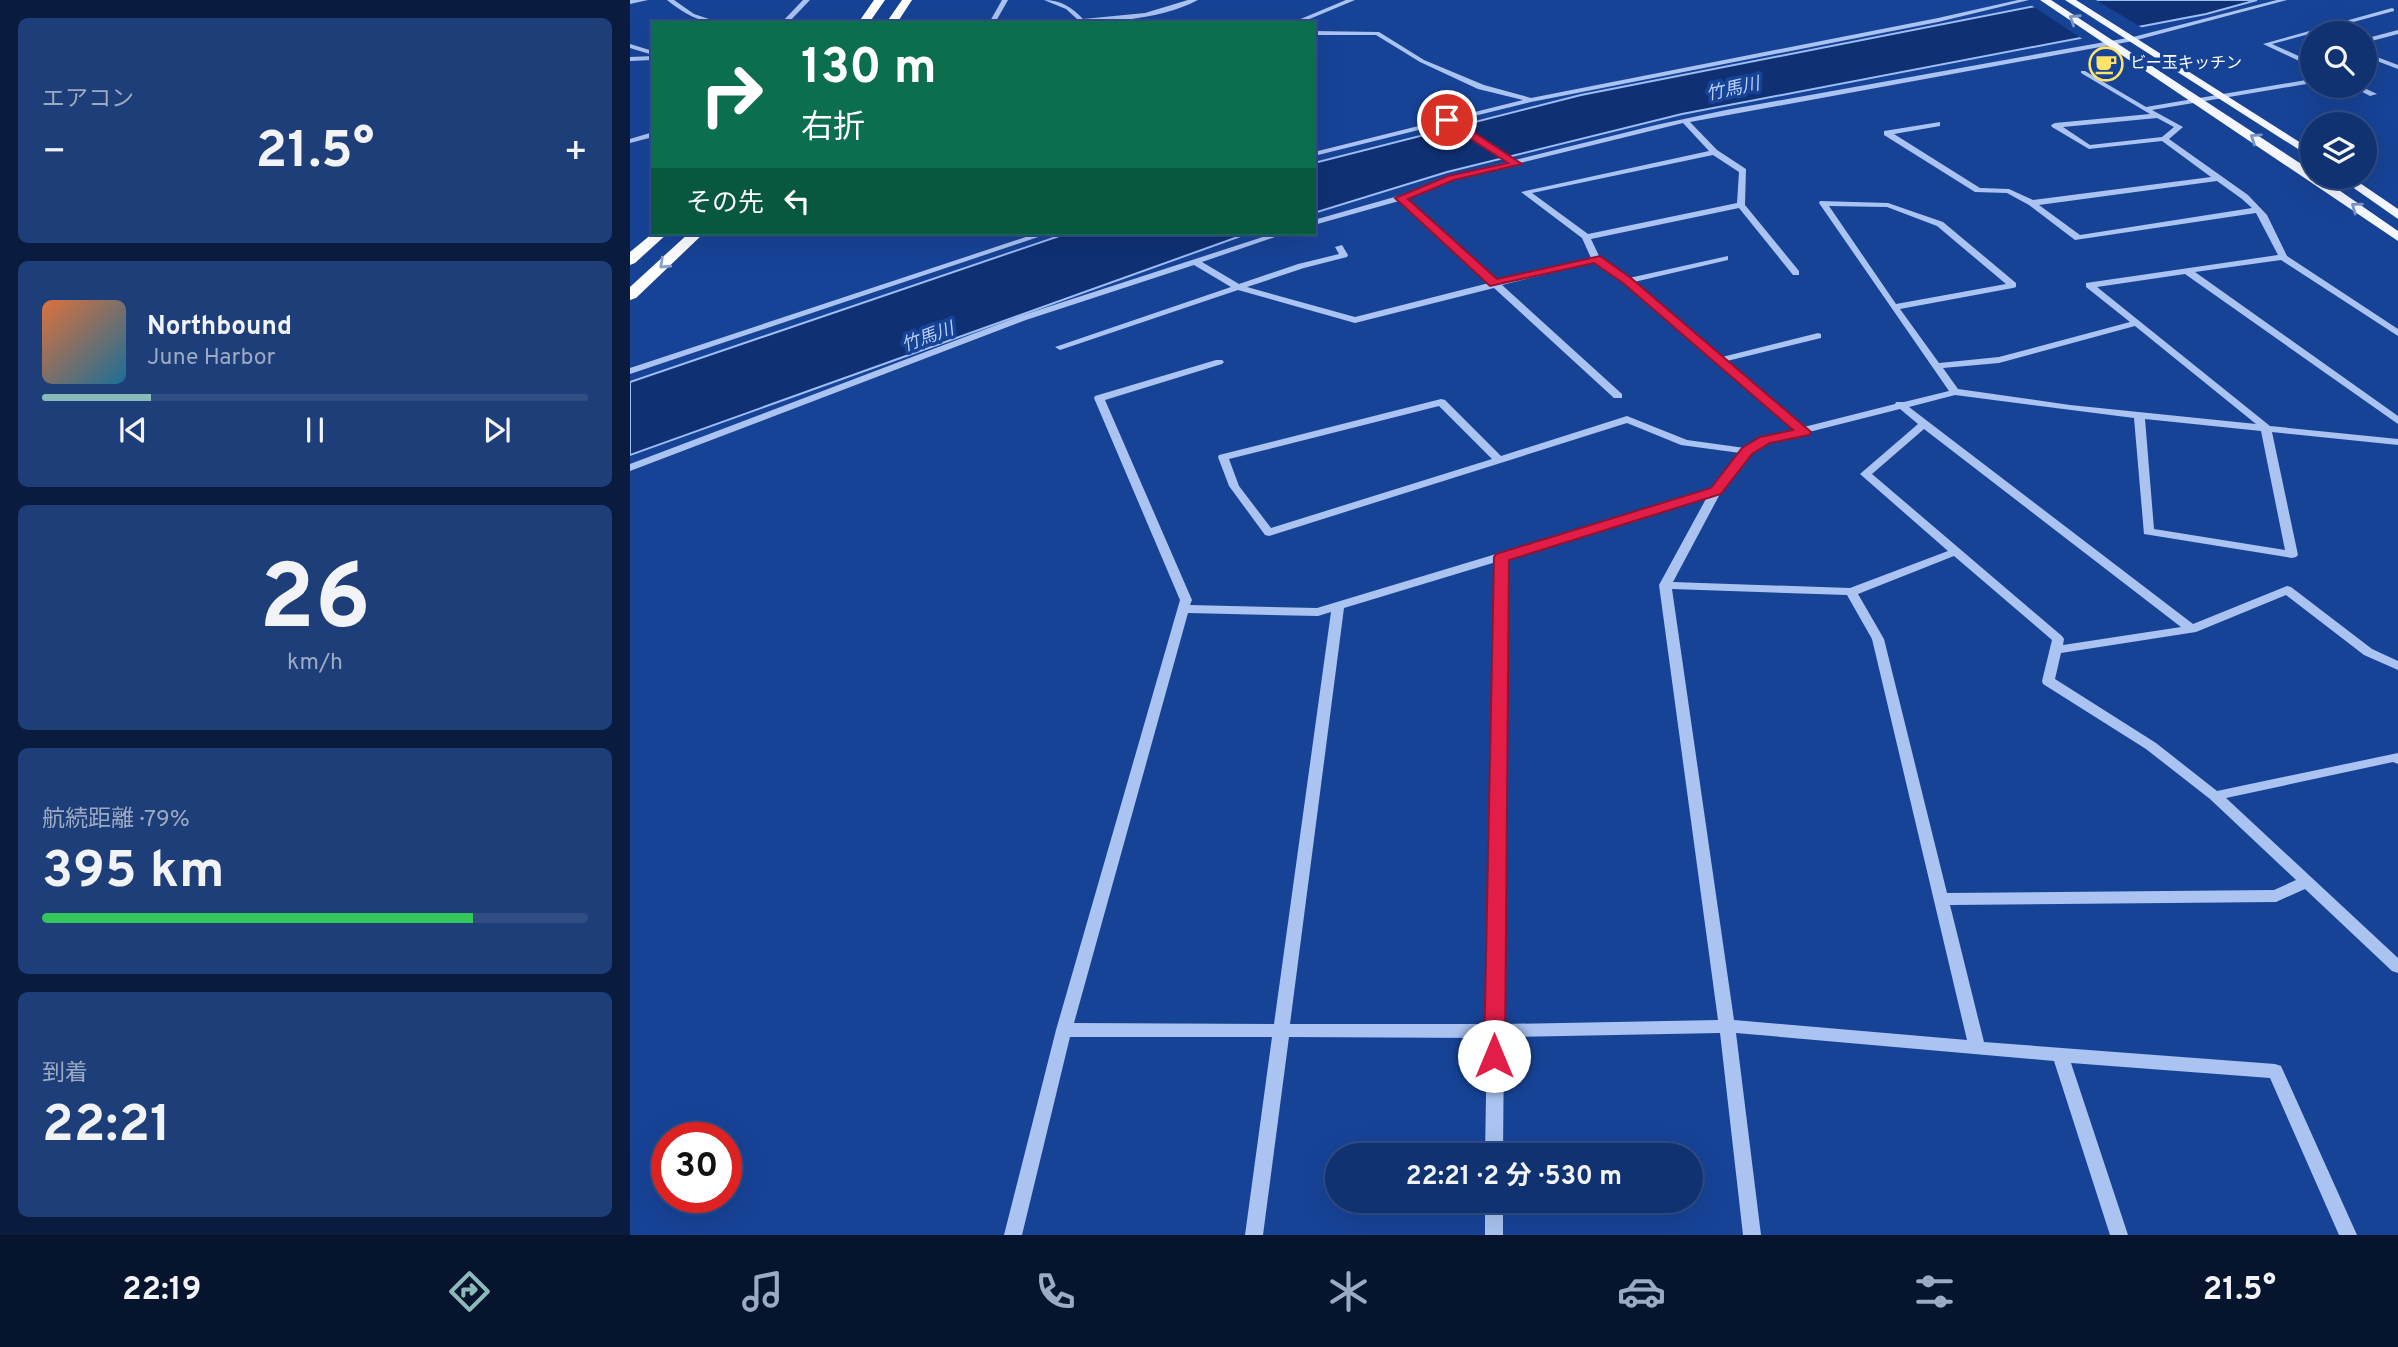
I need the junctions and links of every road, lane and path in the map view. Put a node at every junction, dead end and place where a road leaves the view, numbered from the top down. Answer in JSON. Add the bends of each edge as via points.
{"nodes":[{"id":1,"x":645,"y":0,"type":"edge"},
{"id":2,"x":670,"y":0,"type":"edge"},
{"id":3,"x":807,"y":0,"type":"edge"},
{"id":4,"x":880,"y":0,"type":"edge"},
{"id":5,"x":907,"y":0,"type":"edge"},
{"id":6,"x":1005,"y":0,"type":"edge"},
{"id":7,"x":1047,"y":0,"type":"edge"},
{"id":8,"x":1195,"y":0,"type":"edge"},
{"id":9,"x":1352,"y":0,"type":"edge"},
{"id":10,"x":2026,"y":0,"type":"edge"},
{"id":11,"x":2070,"y":0,"type":"edge"},
{"id":12,"x":2284,"y":0,"type":"edge"},
{"id":13,"x":2046,"y":1,"type":"edge"},
{"id":14,"x":630,"y":2,"type":"edge"},
{"id":15,"x":2392,"y":10,"type":"dead end"},
{"id":16,"x":1080,"y":19,"type":"junction"},
{"id":17,"x":712,"y":21,"type":"edge"},
{"id":18,"x":786,"y":21,"type":"edge"},
{"id":19,"x":864,"y":21,"type":"edge"},
{"id":20,"x":892,"y":21,"type":"edge"},
{"id":21,"x":993,"y":21,"type":"edge"},
{"id":22,"x":1070,"y":21,"type":"edge"},
{"id":23,"x":1299,"y":21,"type":"edge"},
{"id":24,"x":2351,"y":21,"type":"edge"},
{"id":25,"x":1316,"y":33,"type":"edge"},
{"id":26,"x":2300,"y":35,"type":"edge"},
{"id":27,"x":2395,"y":35,"type":"edge"},
{"id":28,"x":2129,"y":36,"type":"junction"},
{"id":29,"x":2377,"y":38,"type":"edge"},
{"id":30,"x":2105,"y":39,"type":"junction"},
{"id":31,"x":630,"y":46,"type":"edge"},
{"id":32,"x":651,"y":52,"type":"edge"},
{"id":33,"x":651,"y":58,"type":"edge"},
{"id":34,"x":630,"y":59,"type":"edge"},
{"id":35,"x":2377,"y":59,"type":"edge"},
{"id":36,"x":2300,"y":60,"type":"edge"},
{"id":37,"x":2398,"y":67,"type":"edge"},
{"id":38,"x":2083,"y":72,"type":"dead end"},
{"id":39,"x":2300,"y":83,"type":"edge"},
{"id":40,"x":2225,"y":97,"type":"junction"},
{"id":41,"x":1531,"y":100,"type":"junction"},
{"id":42,"x":2201,"y":102,"type":"junction"},
{"id":43,"x":2145,"y":109,"type":"junction"},
{"id":44,"x":2161,"y":116,"type":"junction"},
{"id":45,"x":1447,"y":120,"type":"junction"},
{"id":46,"x":1685,"y":121,"type":"junction"},
{"id":47,"x":1937,"y":124,"type":"dead end"},
{"id":48,"x":651,"y":135,"type":"edge"},
{"id":49,"x":2164,"y":139,"type":"junction"},
{"id":50,"x":630,"y":141,"type":"edge"},
{"id":51,"x":2300,"y":147,"type":"edge"},
{"id":52,"x":1714,"y":152,"type":"junction"},
{"id":53,"x":1316,"y":153,"type":"edge"},
{"id":54,"x":1517,"y":164,"type":"junction"},
{"id":55,"x":2300,"y":168,"type":"edge"},
{"id":56,"x":2219,"y":178,"type":"junction"},
{"id":57,"x":2330,"y":189,"type":"edge"},
{"id":58,"x":2361,"y":189,"type":"edge"},
{"id":59,"x":1401,"y":198,"type":"junction"},
{"id":60,"x":2032,"y":203,"type":"junction"},
{"id":61,"x":1741,"y":205,"type":"junction"},
{"id":62,"x":2258,"y":210,"type":"junction"},
{"id":63,"x":2398,"y":215,"type":"edge"},
{"id":64,"x":1316,"y":222,"type":"edge"},
{"id":65,"x":659,"y":235,"type":"edge"},
{"id":66,"x":695,"y":235,"type":"edge"},
{"id":67,"x":1040,"y":235,"type":"edge"},
{"id":68,"x":1277,"y":235,"type":"edge"},
{"id":69,"x":1586,"y":237,"type":"junction"},
{"id":70,"x":2398,"y":237,"type":"edge"},
{"id":71,"x":1339,"y":247,"type":"dead end"},
{"id":72,"x":2283,"y":257,"type":"junction"},
{"id":73,"x":1725,"y":258,"type":"dead end"},
{"id":74,"x":1596,"y":259,"type":"junction"},
{"id":75,"x":630,"y":260,"type":"edge"},
{"id":76,"x":1194,"y":261,"type":"junction"},
{"id":77,"x":2187,"y":271,"type":"junction"},
{"id":78,"x":1796,"y":274,"type":"dead end"},
{"id":79,"x":1627,"y":281,"type":"junction"},
{"id":80,"x":1494,"y":283,"type":"junction"},
{"id":81,"x":1240,"y":288,"type":"junction"},
{"id":82,"x":630,"y":295,"type":"edge"},
{"id":83,"x":1894,"y":307,"type":"junction"},
{"id":84,"x":2137,"y":323,"type":"junction"},
{"id":85,"x":2398,"y":333,"type":"edge"},
{"id":86,"x":1818,"y":336,"type":"dead end"},
{"id":87,"x":1060,"y":347,"type":"dead end"},
{"id":88,"x":1720,"y":360,"type":"junction"},
{"id":89,"x":1219,"y":362,"type":"dead end"},
{"id":90,"x":1937,"y":366,"type":"junction"},
{"id":91,"x":630,"y":371,"type":"edge"},
{"id":92,"x":1955,"y":392,"type":"junction"},
{"id":93,"x":1618,"y":396,"type":"dead end"},
{"id":94,"x":1900,"y":404,"type":"junction"},
{"id":95,"x":2139,"y":414,"type":"junction"},
{"id":96,"x":2398,"y":421,"type":"edge"},
{"id":97,"x":1924,"y":424,"type":"junction"},
{"id":98,"x":2265,"y":426,"type":"junction"},
{"id":99,"x":1804,"y":432,"type":"junction"},
{"id":100,"x":2398,"y":442,"type":"edge"},
{"id":101,"x":1747,"y":451,"type":"junction"},
{"id":102,"x":1499,"y":460,"type":"junction"},
{"id":103,"x":630,"y":468,"type":"edge"},
{"id":104,"x":1716,"y":491,"type":"junction"},
{"id":105,"x":1955,"y":552,"type":"junction"},
{"id":106,"x":1502,"y":557,"type":"junction"},
{"id":107,"x":1665,"y":585,"type":"junction"},
{"id":108,"x":1851,"y":592,"type":"junction"},
{"id":109,"x":1338,"y":606,"type":"junction"},
{"id":110,"x":1183,"y":609,"type":"junction"},
{"id":111,"x":2192,"y":629,"type":"junction"},
{"id":112,"x":2055,"y":650,"type":"junction"},
{"id":113,"x":2398,"y":666,"type":"edge"},
{"id":114,"x":2398,"y":759,"type":"edge"},
{"id":115,"x":2215,"y":796,"type":"junction"},
{"id":116,"x":2306,"y":882,"type":"junction"},
{"id":117,"x":1941,"y":899,"type":"junction"},
{"id":118,"x":2398,"y":967,"type":"edge"},
{"id":119,"x":1727,"y":1026,"type":"junction"},
{"id":120,"x":1064,"y":1030,"type":"junction"},
{"id":121,"x":1280,"y":1031,"type":"junction"},
{"id":122,"x":1494,"y":1031,"type":"junction"},
{"id":123,"x":1977,"y":1047,"type":"junction"},
{"id":124,"x":2060,"y":1055,"type":"junction"},
{"id":125,"x":1494,"y":1143,"type":"edge"},
{"id":126,"x":1494,"y":1213,"type":"edge"},
{"id":127,"x":1013,"y":1235,"type":"edge"},
{"id":128,"x":1254,"y":1235,"type":"edge"},
{"id":129,"x":1494,"y":1235,"type":"edge"},
{"id":130,"x":1752,"y":1235,"type":"edge"},
{"id":131,"x":2119,"y":1235,"type":"edge"},
{"id":132,"x":2348,"y":1235,"type":"edge"}],
"edges":[{"from":1,"to":14,"type":"street"},
{"from":2,"to":17,"type":"street"},
{"from":3,"to":18,"type":"street"},
{"from":4,"to":19,"type":"highway"},
{"from":5,"to":20,"type":"highway"},
{"from":6,"to":21,"type":"street"},
{"from":7,"to":16,"type":"street","via":[[1068,8]]},
{"from":8,"to":16,"type":"street","via":[[1146,15]]},
{"from":9,"to":23,"type":"street"},
{"from":10,"to":41,"type":"street"},
{"from":11,"to":28,"type":"main road"},
{"from":12,"to":28,"type":"street"},
{"from":30,"to":13,"type":"main road","one_way":true},
{"from":15,"to":24,"type":"street"},
{"from":16,"to":22,"type":"street"},
{"from":25,"to":41,"type":"street","via":[[1377,33],[1422,61],[1481,87]]},
{"from":26,"to":36,"type":"street","via":[[2266,44]]},
{"from":27,"to":29,"type":"street"},
{"from":28,"to":30,"type":"street"},
{"from":28,"to":40,"type":"main road"},
{"from":30,"to":42,"type":"main road"},
{"from":30,"to":46,"type":"street"},
{"from":31,"to":32,"type":"street"},
{"from":33,"to":34,"type":"street"},
{"from":35,"to":37,"type":"street"},
{"from":38,"to":43,"type":"street"},
{"from":39,"to":40,"type":"street"},
{"from":40,"to":42,"type":"street"},
{"from":40,"to":51,"type":"main road"},
{"from":41,"to":45,"type":"street"},
{"from":42,"to":43,"type":"street"},
{"from":55,"to":42,"type":"main road","one_way":true},
{"from":43,"to":44,"type":"street"},
{"from":44,"to":49,"type":"street","via":[[2179,127]]},
{"from":44,"to":49,"type":"street","via":[[2055,125],[2089,148]]},
{"from":45,"to":53,"type":"street"},
{"from":45,"to":54,"type":"street"},
{"from":46,"to":52,"type":"street"},
{"from":46,"to":54,"type":"street"},
{"from":47,"to":60,"type":"street","via":[[1887,133],[1978,190],[2009,191]]},
{"from":48,"to":50,"type":"street"},
{"from":49,"to":56,"type":"street"},
{"from":52,"to":61,"type":"street","via":[[1743,171]]},
{"from":52,"to":69,"type":"street","via":[[1525,192]]},
{"from":54,"to":59,"type":"street","via":[[1451,178]]},
{"from":56,"to":60,"type":"street"},
{"from":56,"to":62,"type":"street"},
{"from":70,"to":57,"type":"main road","one_way":true},
{"from":58,"to":63,"type":"main road"},
{"from":59,"to":64,"type":"street"},
{"from":59,"to":80,"type":"street"},
{"from":60,"to":62,"type":"street","via":[[2078,238]]},
{"from":61,"to":69,"type":"street"},
{"from":61,"to":78,"type":"street"},
{"from":62,"to":72,"type":"street"},
{"from":65,"to":75,"type":"highway"},
{"from":66,"to":82,"type":"highway","one_way":true},
{"from":67,"to":91,"type":"street"},
{"from":68,"to":76,"type":"street"},
{"from":69,"to":74,"type":"street"},
{"from":71,"to":81,"type":"street","via":[[1344,255]]},
{"from":72,"to":77,"type":"street"},
{"from":72,"to":85,"type":"street"},
{"from":73,"to":79,"type":"street"},
{"from":74,"to":79,"type":"street"},
{"from":74,"to":80,"type":"street"},
{"from":76,"to":81,"type":"street"},
{"from":76,"to":103,"type":"street","via":[[1023,318]]},
{"from":77,"to":84,"type":"street","via":[[2089,285]]},
{"from":77,"to":96,"type":"street"},
{"from":79,"to":88,"type":"street"},
{"from":80,"to":81,"type":"street","via":[[1355,320]]},
{"from":80,"to":93,"type":"street"},
{"from":81,"to":87,"type":"street"},
{"from":83,"to":83,"type":"street","via":[[1844,234],[1823,202],[1888,205],[1940,224],[2013,285]]},
{"from":83,"to":90,"type":"street"},
{"from":84,"to":90,"type":"street","via":[[1999,360]]},
{"from":84,"to":98,"type":"street"},
{"from":86,"to":88,"type":"street"},
{"from":88,"to":99,"type":"street"},
{"from":89,"to":110,"type":"street","via":[[1099,398],[1186,600]]},
{"from":90,"to":92,"type":"street"},
{"from":92,"to":94,"type":"street"},
{"from":92,"to":95,"type":"street"},
{"from":94,"to":97,"type":"street"},
{"from":94,"to":99,"type":"street"},
{"from":95,"to":98,"type":"street"},
{"from":95,"to":98,"type":"street","via":[[2148,532],[2292,555]]},
{"from":97,"to":105,"type":"street","via":[[1865,474]]},
{"from":97,"to":111,"type":"street"},
{"from":98,"to":100,"type":"street"},
{"from":99,"to":101,"type":"street","via":[[1765,440]]},
{"from":101,"to":102,"type":"street","via":[[1685,443],[1627,419]]},
{"from":101,"to":104,"type":"street"},
{"from":102,"to":102,"type":"street","via":[[1269,533],[1234,486],[1223,457],[1441,402]]},
{"from":104,"to":106,"type":"street"},
{"from":104,"to":107,"type":"street"},
{"from":105,"to":108,"type":"street"},
{"from":105,"to":112,"type":"street","via":[[2058,639]]},
{"from":106,"to":109,"type":"street"},
{"from":106,"to":122,"type":"street"},
{"from":107,"to":108,"type":"street"},
{"from":107,"to":119,"type":"street"},
{"from":108,"to":117,"type":"street","via":[[1878,639]]},
{"from":109,"to":110,"type":"street","via":[[1318,612]]},
{"from":109,"to":121,"type":"street"},
{"from":110,"to":120,"type":"street"},
{"from":111,"to":112,"type":"street"},
{"from":111,"to":113,"type":"street","via":[[2287,590],[2368,652]]},
{"from":112,"to":115,"type":"street","via":[[2048,681],[2151,746]]},
{"from":114,"to":115,"type":"street"},
{"from":115,"to":116,"type":"street"},
{"from":116,"to":117,"type":"street","via":[[2276,896]]},
{"from":116,"to":118,"type":"street"},
{"from":117,"to":123,"type":"street"},
{"from":119,"to":122,"type":"street"},
{"from":119,"to":123,"type":"street"},
{"from":119,"to":130,"type":"street"},
{"from":120,"to":121,"type":"street"},
{"from":120,"to":127,"type":"street"},
{"from":121,"to":122,"type":"street"},
{"from":121,"to":128,"type":"street"},
{"from":122,"to":125,"type":"street"},
{"from":123,"to":124,"type":"street"},
{"from":124,"to":131,"type":"street"},
{"from":124,"to":132,"type":"street","via":[[2275,1071]]},
{"from":126,"to":129,"type":"street"}]}
